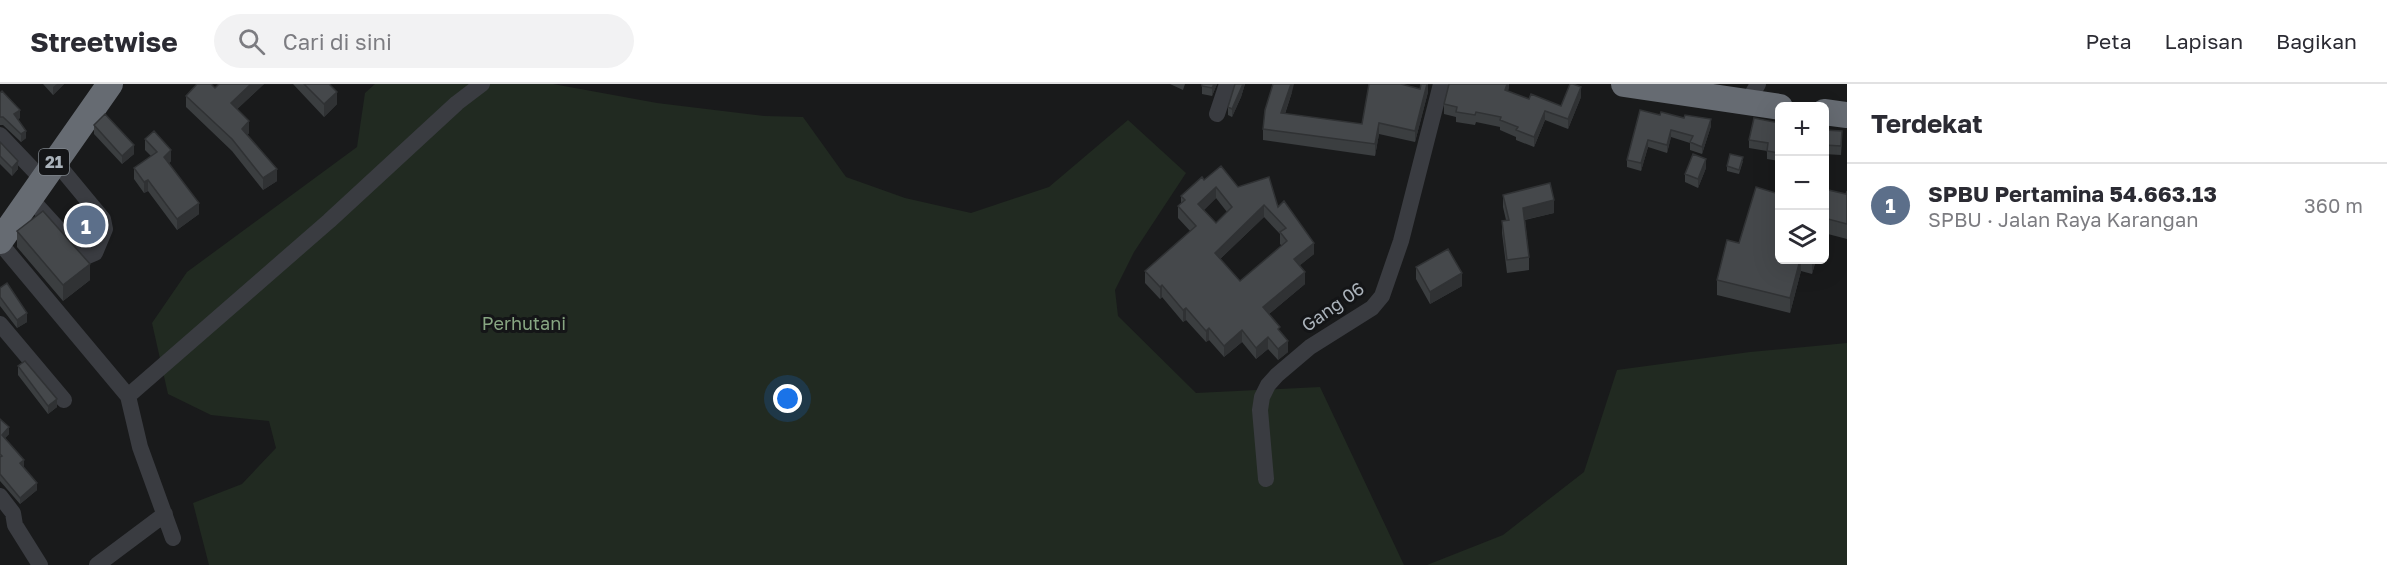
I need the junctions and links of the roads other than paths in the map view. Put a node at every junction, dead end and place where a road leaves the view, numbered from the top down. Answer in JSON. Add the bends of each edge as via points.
{"nodes":[{"id":1,"x":110,"y":84,"type":"edge"},
{"id":2,"x":483,"y":84,"type":"edge"},
{"id":3,"x":1227,"y":84,"type":"edge"},
{"id":4,"x":1441,"y":84,"type":"edge"},
{"id":5,"x":1624,"y":84,"type":"edge"},
{"id":6,"x":1753,"y":94,"type":"edge"},
{"id":7,"x":1775,"y":105,"type":"edge"},
{"id":8,"x":1829,"y":113,"type":"edge"},
{"id":9,"x":1217,"y":114,"type":"dead end"},
{"id":10,"x":1847,"y":115,"type":"edge"},
{"id":11,"x":0,"y":135,"type":"edge"},
{"id":12,"x":42,"y":180,"type":"junction"},
{"id":13,"x":2,"y":245,"type":"edge"},
{"id":14,"x":0,"y":324,"type":"edge"},
{"id":15,"x":128,"y":396,"type":"junction"},
{"id":16,"x":64,"y":400,"type":"dead end"},
{"id":17,"x":1266,"y":479,"type":"dead end"},
{"id":18,"x":0,"y":496,"type":"edge"},
{"id":19,"x":165,"y":514,"type":"junction"},
{"id":20,"x":173,"y":538,"type":"dead end"},
{"id":21,"x":40,"y":565,"type":"edge"},
{"id":22,"x":97,"y":565,"type":"edge"}],
"edges":[{"from":1,"to":12,"type":"highway","number":"21"},
{"from":2,"to":15,"type":"street"},
{"from":3,"to":9,"type":"street"},
{"from":4,"to":17,"type":"street","name":"Gang 06","via":[[1401,241],[1382,296],[1372,308],[1310,347],[1277,375],[1262,397]]},
{"from":5,"to":6,"type":"highway"},
{"from":6,"to":7,"type":"highway"},
{"from":8,"to":10,"type":"highway"},
{"from":11,"to":12,"type":"street"},
{"from":12,"to":13,"type":"highway","number":"21"},
{"from":13,"to":15,"type":"street"},
{"from":14,"to":16,"type":"street"},
{"from":15,"to":19,"type":"street","via":[[140,447]]},
{"from":18,"to":21,"type":"street"},
{"from":19,"to":20,"type":"street"},
{"from":19,"to":22,"type":"street"}]}
